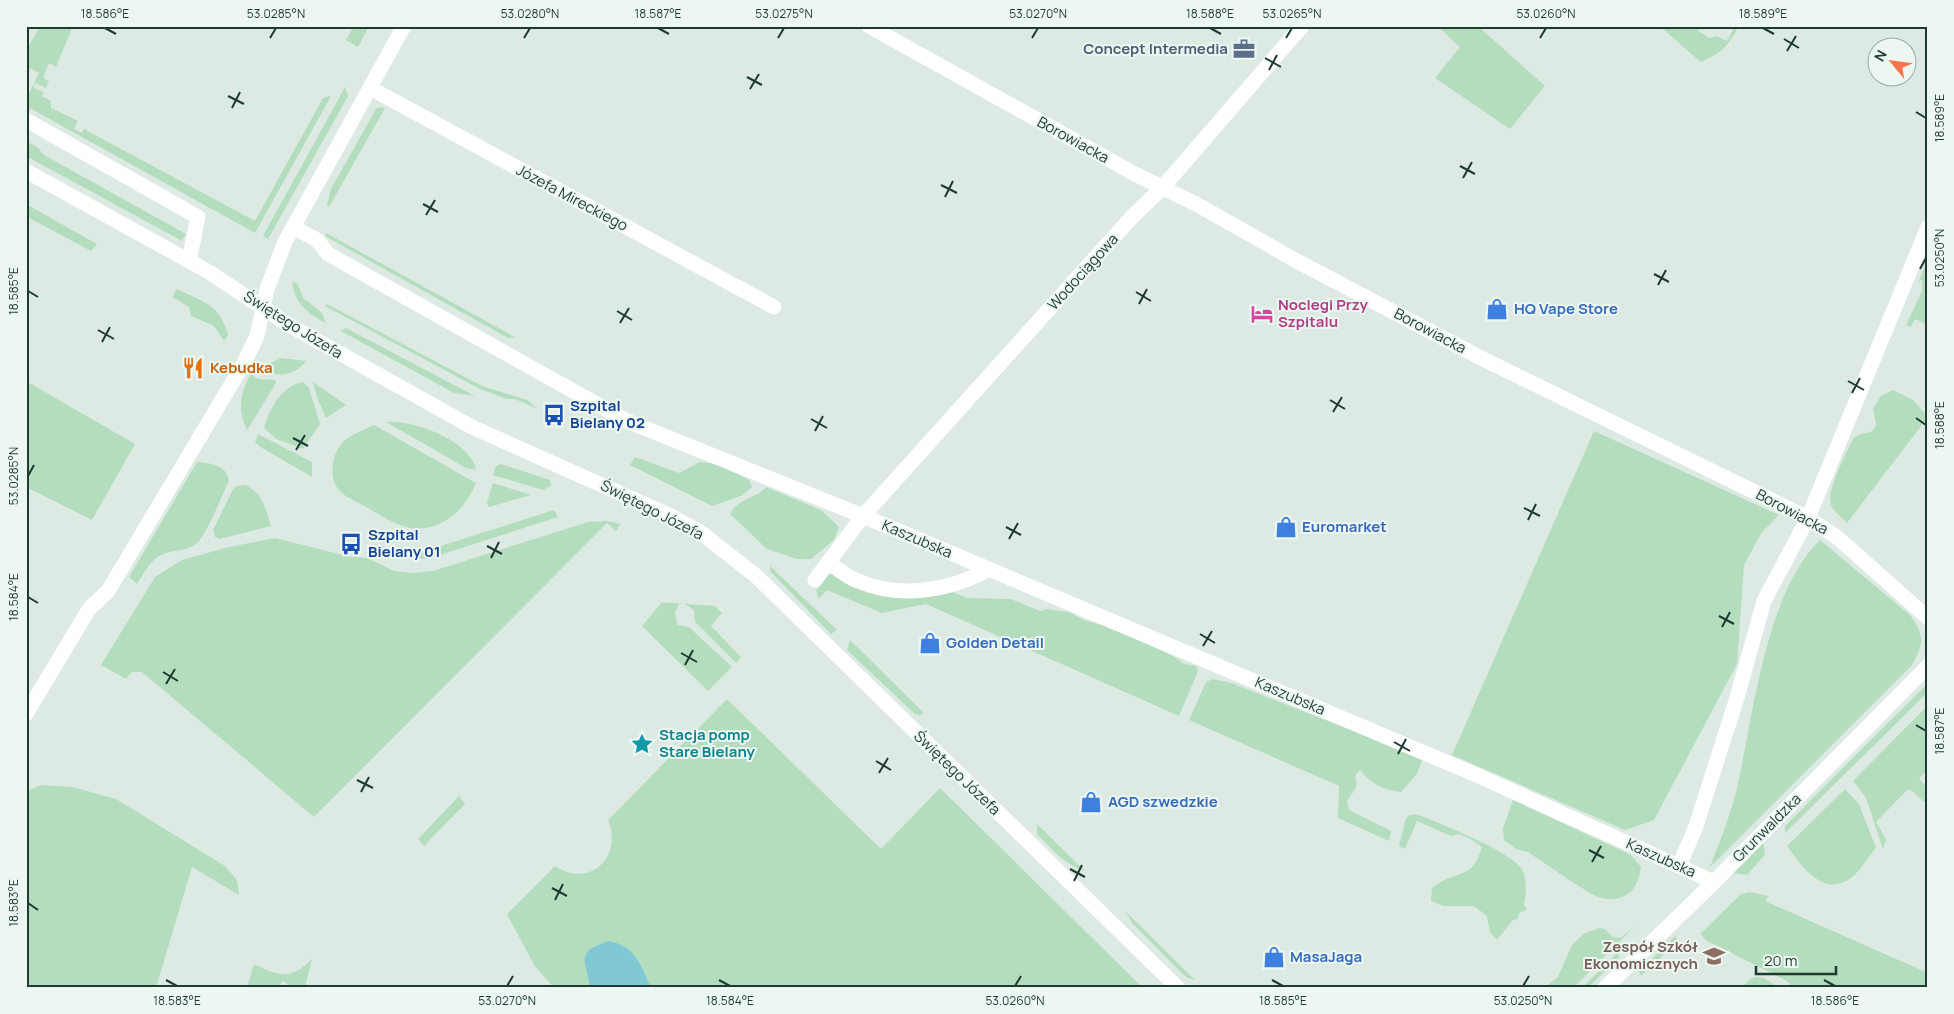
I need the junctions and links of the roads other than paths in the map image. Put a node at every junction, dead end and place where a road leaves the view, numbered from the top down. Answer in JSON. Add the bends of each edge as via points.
{"nodes":[{"id":1,"x":404,"y":26,"type":"edge"},
{"id":2,"x":869,"y":26,"type":"edge"},
{"id":3,"x":1302,"y":26,"type":"edge"},
{"id":4,"x":370,"y":88,"type":"junction"},
{"id":5,"x":29,"y":119,"type":"edge"},
{"id":6,"x":26,"y":171,"type":"edge"},
{"id":7,"x":1163,"y":187,"type":"junction"},
{"id":8,"x":293,"y":227,"type":"junction"},
{"id":9,"x":1928,"y":227,"type":"edge"},
{"id":10,"x":189,"y":261,"type":"junction"},
{"id":11,"x":263,"y":306,"type":"junction"},
{"id":12,"x":774,"y":307,"type":"dead end"},
{"id":13,"x":863,"y":516,"type":"junction"},
{"id":14,"x":1808,"y":518,"type":"junction"},
{"id":15,"x":828,"y":562,"type":"junction"},
{"id":16,"x":988,"y":569,"type":"junction"},
{"id":17,"x":815,"y":580,"type":"dead end"},
{"id":18,"x":1928,"y":618,"type":"edge"},
{"id":19,"x":1928,"y":666,"type":"edge"},
{"id":20,"x":26,"y":714,"type":"edge"},
{"id":21,"x":1679,"y":866,"type":"junction"},
{"id":22,"x":1714,"y":882,"type":"junction"},
{"id":23,"x":1178,"y":988,"type":"edge"},
{"id":24,"x":1605,"y":988,"type":"edge"}],
"edges":[{"from":1,"to":4,"type":"street"},
{"from":2,"to":7,"type":"street","name":"Borowiacka","via":[[1133,174]]},
{"from":3,"to":7,"type":"street","name":"Wodociągowa"},
{"from":4,"to":8,"type":"street"},
{"from":4,"to":12,"type":"street","name":"Józefa Mireckiego"},
{"from":5,"to":10,"type":"street","via":[[198,216]]},
{"from":6,"to":10,"type":"street","name":"Świętego Józefa"},
{"from":7,"to":13,"type":"street","name":"Wodociągowa","via":[[1131,218]]},
{"from":7,"to":14,"type":"street","name":"Borowiacka","via":[[1479,358]]},
{"from":8,"to":11,"type":"street","via":[[279,254]]},
{"from":8,"to":13,"type":"street","name":"Kaszubska","via":[[317,240],[328,254],[626,421]]},
{"from":9,"to":14,"type":"street"},
{"from":10,"to":11,"type":"street","name":"Świętego Józefa"},
{"from":11,"to":20,"type":"street","via":[[256,336],[244,363],[108,591],[89,609]]},
{"from":11,"to":23,"type":"street","name":"Świętego Józefa","via":[[324,345],[474,428],[654,507],[725,550],[755,575]]},
{"from":13,"to":15,"type":"street","name":"Wodociągowa"},
{"from":13,"to":16,"type":"street","name":"Kaszubska"},
{"from":14,"to":18,"type":"street","name":"Borowiacka","via":[[1838,538]]},
{"from":14,"to":21,"type":"street","via":[[1764,601],[1695,829]]},
{"from":15,"to":16,"type":"street","via":[[855,581],[899,592],[950,585],[972,579]]},
{"from":15,"to":17,"type":"street","name":"Wodociągowa"},
{"from":16,"to":21,"type":"street","name":"Kaszubska","via":[[1472,773]]},
{"from":19,"to":22,"type":"street","name":"Grunwaldzka"},
{"from":21,"to":22,"type":"street","name":"Kaszubska"},
{"from":22,"to":24,"type":"street","name":"Grunwaldzka"}]}
